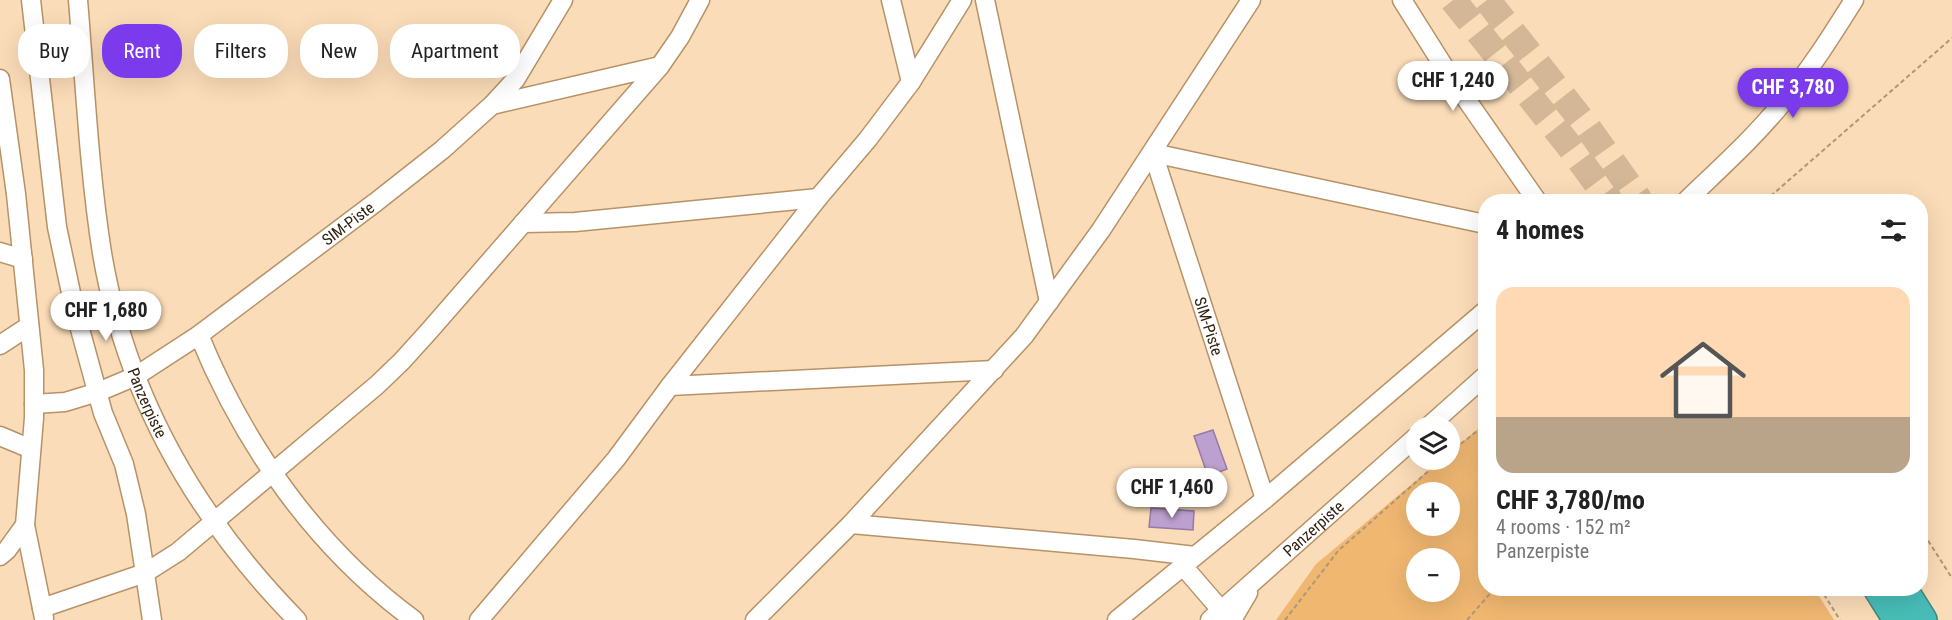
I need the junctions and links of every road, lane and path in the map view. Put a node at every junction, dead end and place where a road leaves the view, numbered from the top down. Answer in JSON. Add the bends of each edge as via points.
{"nodes":[{"id":1,"x":31,"y":0,"type":"edge"},
{"id":2,"x":78,"y":0,"type":"edge"},
{"id":3,"x":563,"y":0,"type":"edge"},
{"id":4,"x":700,"y":0,"type":"edge"},
{"id":5,"x":891,"y":0,"type":"edge"},
{"id":6,"x":962,"y":0,"type":"edge"},
{"id":7,"x":985,"y":0,"type":"edge"},
{"id":8,"x":1251,"y":0,"type":"edge"},
{"id":9,"x":1402,"y":0,"type":"edge"},
{"id":10,"x":1854,"y":0,"type":"edge"},
{"id":11,"x":1952,"y":38,"type":"edge"},
{"id":12,"x":660,"y":66,"type":"junction"},
{"id":13,"x":0,"y":79,"type":"edge"},
{"id":14,"x":911,"y":82,"type":"junction"},
{"id":15,"x":492,"y":105,"type":"junction"},
{"id":16,"x":1153,"y":153,"type":"junction"},
{"id":17,"x":1532,"y":194,"type":"edge"},
{"id":18,"x":1693,"y":194,"type":"edge"},
{"id":19,"x":1773,"y":194,"type":"edge"},
{"id":20,"x":818,"y":198,"type":"junction"},
{"id":21,"x":522,"y":223,"type":"junction"},
{"id":22,"x":1478,"y":223,"type":"edge"},
{"id":23,"x":0,"y":252,"type":"edge"},
{"id":24,"x":23,"y":259,"type":"junction"},
{"id":25,"x":1049,"y":302,"type":"junction"},
{"id":26,"x":1478,"y":317,"type":"edge"},
{"id":27,"x":29,"y":326,"type":"junction"},
{"id":28,"x":198,"y":335,"type":"junction"},
{"id":29,"x":0,"y":345,"type":"edge"},
{"id":30,"x":994,"y":370,"type":"junction"},
{"id":31,"x":136,"y":376,"type":"junction"},
{"id":32,"x":1478,"y":382,"type":"edge"},
{"id":33,"x":670,"y":386,"type":"junction"},
{"id":34,"x":98,"y":392,"type":"junction"},
{"id":35,"x":34,"y":404,"type":"junction"},
{"id":36,"x":1440,"y":416,"type":"edge"},
{"id":37,"x":1478,"y":430,"type":"edge"},
{"id":38,"x":0,"y":436,"type":"edge"},
{"id":39,"x":1460,"y":444,"type":"edge"},
{"id":40,"x":1406,"y":446,"type":"edge"},
{"id":41,"x":31,"y":449,"type":"junction"},
{"id":42,"x":1430,"y":470,"type":"edge"},
{"id":43,"x":273,"y":474,"type":"junction"},
{"id":44,"x":1265,"y":499,"type":"junction"},
{"id":45,"x":213,"y":522,"type":"junction"},
{"id":46,"x":851,"y":524,"type":"junction"},
{"id":47,"x":25,"y":525,"type":"junction"},
{"id":48,"x":1928,"y":540,"type":"edge"},
{"id":49,"x":0,"y":556,"type":"edge"},
{"id":50,"x":1189,"y":561,"type":"junction"},
{"id":51,"x":145,"y":573,"type":"junction"},
{"id":52,"x":1952,"y":578,"type":"edge"},
{"id":53,"x":1488,"y":596,"type":"edge"},
{"id":54,"x":1825,"y":596,"type":"edge"},
{"id":55,"x":1882,"y":596,"type":"edge"},
{"id":56,"x":1908,"y":596,"type":"edge"},
{"id":57,"x":44,"y":614,"type":"edge"},
{"id":58,"x":1221,"y":617,"type":"edge"},
{"id":59,"x":152,"y":620,"type":"edge"},
{"id":60,"x":297,"y":620,"type":"edge"},
{"id":61,"x":414,"y":620,"type":"edge"},
{"id":62,"x":479,"y":620,"type":"edge"},
{"id":63,"x":755,"y":620,"type":"edge"},
{"id":64,"x":1117,"y":620,"type":"edge"},
{"id":65,"x":1285,"y":620,"type":"edge"},
{"id":66,"x":1467,"y":620,"type":"edge"},
{"id":67,"x":1840,"y":620,"type":"edge"},
{"id":68,"x":1897,"y":620,"type":"edge"},
{"id":69,"x":1923,"y":620,"type":"edge"}],
"edges":[{"from":1,"to":34,"type":"street","via":[[57,227]]},
{"from":2,"to":31,"type":"street","name":"Panzerpiste","via":[[102,254]]},
{"from":3,"to":15,"type":"street","name":"SIM-Piste","via":[[515,80]]},
{"from":4,"to":12,"type":"street"},
{"from":5,"to":14,"type":"street"},
{"from":6,"to":14,"type":"street"},
{"from":7,"to":25,"type":"street"},
{"from":8,"to":16,"type":"street"},
{"from":9,"to":17,"type":"street"},
{"from":10,"to":18,"type":"street","via":[[1782,104]]},
{"from":11,"to":19,"type":"path"},
{"from":12,"to":15,"type":"street","name":"SIM-Piste"},
{"from":12,"to":21,"type":"street"},
{"from":13,"to":24,"type":"street"},
{"from":14,"to":20,"type":"street"},
{"from":15,"to":28,"type":"street","name":"SIM-Piste","via":[[376,202]]},
{"from":16,"to":22,"type":"street"},
{"from":16,"to":25,"type":"street"},
{"from":16,"to":44,"type":"street","name":"SIM-Piste"},
{"from":20,"to":21,"type":"street","via":[[575,222]]},
{"from":20,"to":33,"type":"street"},
{"from":21,"to":43,"type":"street","via":[[402,361]]},
{"from":23,"to":24,"type":"street"},
{"from":24,"to":27,"type":"street"},
{"from":25,"to":30,"type":"street"},
{"from":26,"to":44,"type":"street"},
{"from":27,"to":29,"type":"street"},
{"from":27,"to":35,"type":"street"},
{"from":28,"to":31,"type":"street","name":"SIM-Piste"},
{"from":28,"to":43,"type":"street","via":[[216,377]]},
{"from":30,"to":33,"type":"street"},
{"from":30,"to":46,"type":"street"},
{"from":31,"to":34,"type":"street","name":"SIM-Piste"},
{"from":31,"to":45,"type":"street","name":"Panzerpiste","via":[[175,462]]},
{"from":32,"to":36,"type":"street"},
{"from":33,"to":62,"type":"street","via":[[616,459]]},
{"from":34,"to":35,"type":"street","name":"SIM-Piste","via":[[65,402]]},
{"from":34,"to":51,"type":"street","via":[[124,464]]},
{"from":35,"to":41,"type":"street"},
{"from":37,"to":39,"type":"path"},
{"from":38,"to":41,"type":"street"},
{"from":40,"to":58,"type":"street","name":"Panzerpiste","via":[[1258,577]]},
{"from":41,"to":47,"type":"street"},
{"from":42,"to":65,"type":"path","via":[[1338,551]]},
{"from":43,"to":45,"type":"street"},
{"from":43,"to":61,"type":"street","via":[[324,540],[361,577]]},
{"from":44,"to":50,"type":"street"},
{"from":45,"to":51,"type":"street"},
{"from":45,"to":60,"type":"street","name":"Panzerpiste"},
{"from":46,"to":50,"type":"street","via":[[1134,549]]},
{"from":46,"to":63,"type":"street"},
{"from":47,"to":49,"type":"street"},
{"from":47,"to":57,"type":"street"},
{"from":48,"to":52,"type":"path"},
{"from":50,"to":58,"type":"street"},
{"from":50,"to":64,"type":"street"},
{"from":51,"to":57,"type":"street"},
{"from":51,"to":59,"type":"street"},
{"from":53,"to":66,"type":"path"},
{"from":54,"to":67,"type":"path"},
{"from":55,"to":68,"type":"highway"},
{"from":56,"to":69,"type":"highway"}]}
